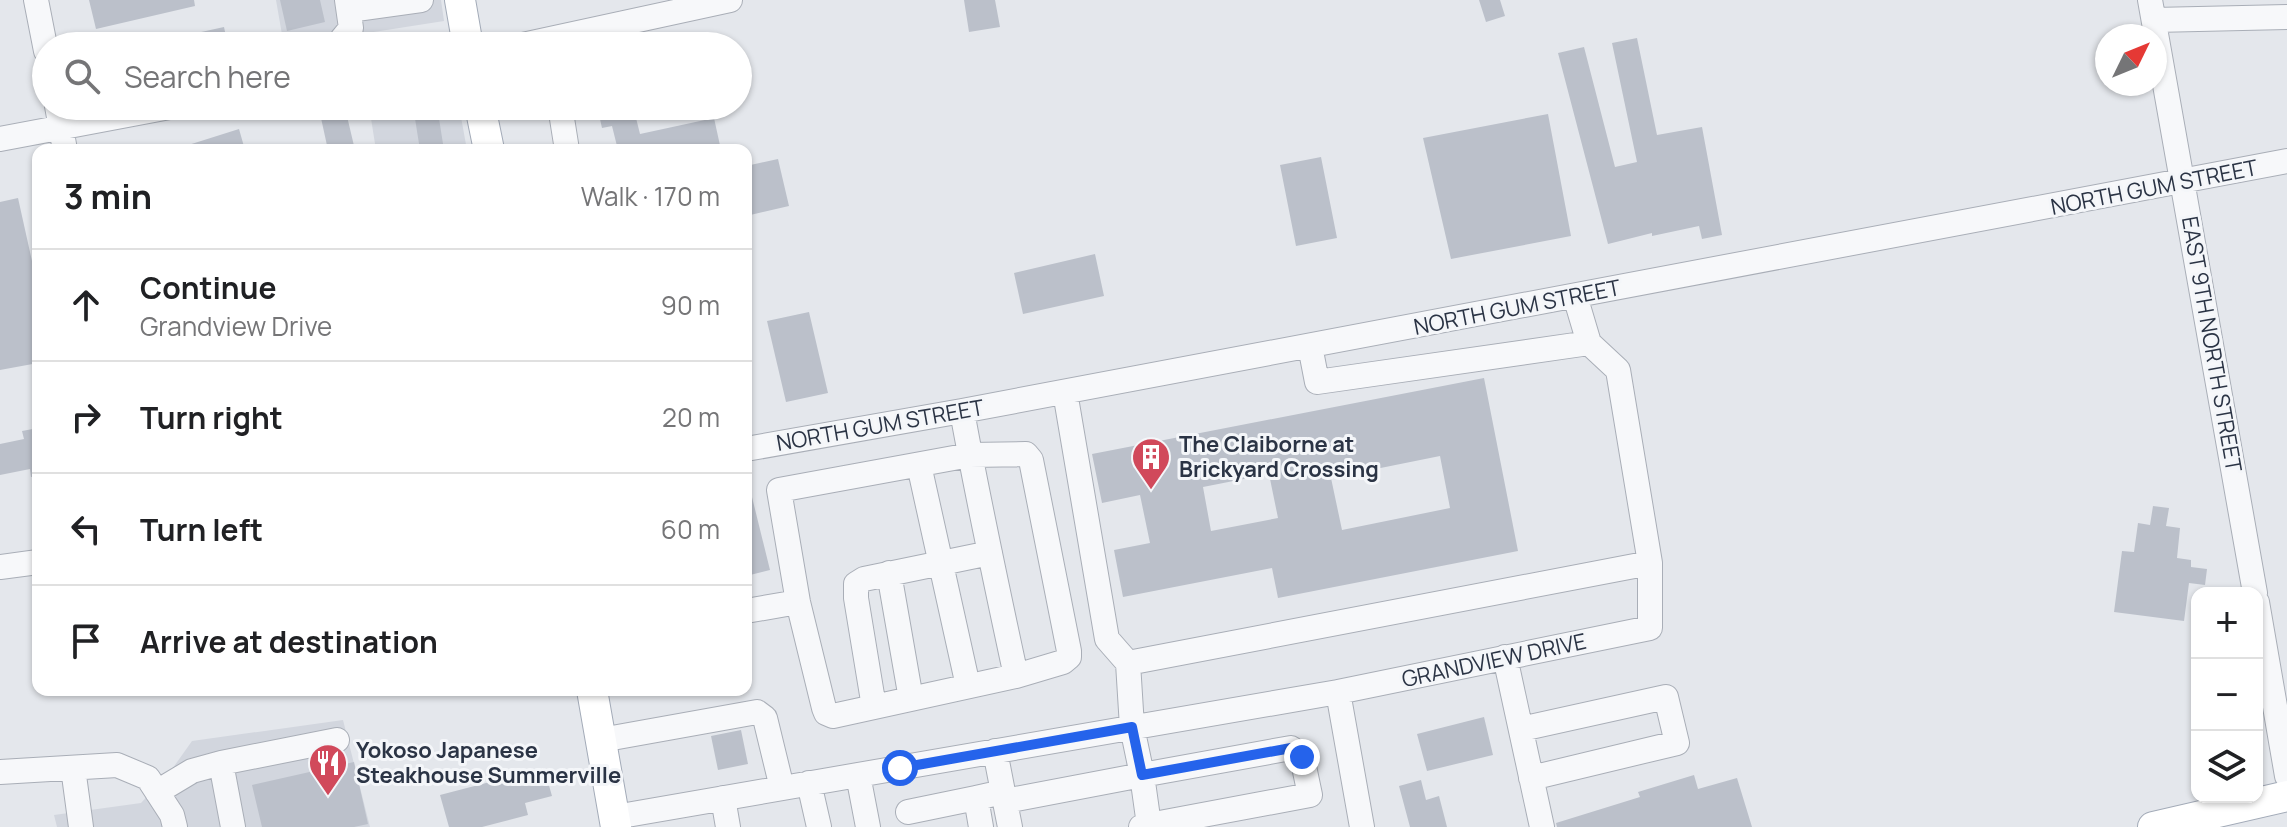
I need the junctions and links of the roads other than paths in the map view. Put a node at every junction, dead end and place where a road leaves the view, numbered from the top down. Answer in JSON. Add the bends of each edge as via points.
{"nodes":[{"id":1,"x":36,"y":0,"type":"edge"},
{"id":2,"x":421,"y":0,"type":"edge"},
{"id":3,"x":460,"y":0,"type":"edge"},
{"id":4,"x":728,"y":0,"type":"edge"},
{"id":5,"x":666,"y":7,"type":"edge"},
{"id":6,"x":2152,"y":10,"type":"edge"},
{"id":7,"x":2287,"y":17,"type":"edge"},
{"id":8,"x":351,"y":26,"type":"edge"},
{"id":9,"x":42,"y":32,"type":"edge"},
{"id":10,"x":466,"y":32,"type":"edge"},
{"id":11,"x":585,"y":32,"type":"edge"},
{"id":12,"x":102,"y":120,"type":"edge"},
{"id":13,"x":483,"y":120,"type":"edge"},
{"id":14,"x":562,"y":120,"type":"edge"},
{"id":15,"x":61,"y":128,"type":"edge"},
{"id":16,"x":0,"y":139,"type":"edge"},
{"id":17,"x":488,"y":144,"type":"edge"},
{"id":18,"x":566,"y":144,"type":"edge"},
{"id":19,"x":2287,"y":161,"type":"edge"},
{"id":20,"x":2184,"y":181,"type":"junction"},
{"id":21,"x":1575,"y":296,"type":"junction"},
{"id":22,"x":1589,"y":343,"type":"junction"},
{"id":23,"x":1310,"y":346,"type":"junction"},
{"id":24,"x":1065,"y":392,"type":"junction"},
{"id":25,"x":962,"y":411,"type":"junction"},
{"id":26,"x":752,"y":448,"type":"edge"},
{"id":27,"x":970,"y":455,"type":"junction"},
{"id":28,"x":919,"y":465,"type":"junction"},
{"id":29,"x":990,"y":553,"type":"junction"},
{"id":30,"x":32,"y":563,"type":"edge"},
{"id":31,"x":941,"y":563,"type":"junction"},
{"id":32,"x":1650,"y":563,"type":"junction"},
{"id":33,"x":0,"y":567,"type":"edge"},
{"id":34,"x":889,"y":573,"type":"junction"},
{"id":35,"x":2254,"y":587,"type":"edge"},
{"id":36,"x":798,"y":602,"type":"junction"},
{"id":37,"x":752,"y":610,"type":"edge"},
{"id":38,"x":2263,"y":637,"type":"edge"},
{"id":39,"x":1505,"y":657,"type":"junction"},
{"id":40,"x":1128,"y":663,"type":"junction"},
{"id":41,"x":1016,"y":676,"type":"junction"},
{"id":42,"x":968,"y":686,"type":"junction"},
{"id":43,"x":1338,"y":692,"type":"junction"},
{"id":44,"x":593,"y":696,"type":"edge"},
{"id":45,"x":911,"y":699,"type":"junction"},
{"id":46,"x":874,"y":707,"type":"junction"},
{"id":47,"x":1132,"y":727,"type":"junction"},
{"id":48,"x":1521,"y":729,"type":"junction"},
{"id":49,"x":337,"y":740,"type":"dead end"},
{"id":50,"x":601,"y":740,"type":"junction"},
{"id":51,"x":995,"y":751,"type":"junction"},
{"id":52,"x":221,"y":763,"type":"junction"},
{"id":53,"x":73,"y":768,"type":"junction"},
{"id":54,"x":900,"y":768,"type":"junction"},
{"id":55,"x":0,"y":772,"type":"edge"},
{"id":56,"x":858,"y":775,"type":"junction"},
{"id":57,"x":1142,"y":775,"type":"junction"},
{"id":58,"x":2287,"y":776,"type":"edge"},
{"id":59,"x":1531,"y":778,"type":"junction"},
{"id":60,"x":809,"y":783,"type":"junction"},
{"id":61,"x":1353,"y":786,"type":"junction"},
{"id":62,"x":782,"y":788,"type":"junction"},
{"id":63,"x":157,"y":792,"type":"junction"},
{"id":64,"x":1310,"y":795,"type":"junction"},
{"id":65,"x":2287,"y":796,"type":"edge"},
{"id":66,"x":1004,"y":797,"type":"junction"},
{"id":67,"x":723,"y":798,"type":"junction"},
{"id":68,"x":976,"y":798,"type":"junction"},
{"id":69,"x":910,"y":819,"type":"edge"},
{"id":70,"x":616,"y":822,"type":"edge"},
{"id":71,"x":1145,"y":826,"type":"edge"},
{"id":72,"x":81,"y":827,"type":"edge"},
{"id":73,"x":175,"y":827,"type":"edge"},
{"id":74,"x":233,"y":827,"type":"edge"},
{"id":75,"x":728,"y":827,"type":"edge"},
{"id":76,"x":819,"y":827,"type":"edge"},
{"id":77,"x":868,"y":827,"type":"edge"},
{"id":78,"x":981,"y":827,"type":"edge"},
{"id":79,"x":1010,"y":827,"type":"edge"},
{"id":80,"x":1362,"y":827,"type":"edge"},
{"id":81,"x":1542,"y":827,"type":"edge"},
{"id":82,"x":2153,"y":827,"type":"edge"}],
"edges":[{"from":1,"to":9,"type":"street"},
{"from":2,"to":8,"type":"street"},
{"from":3,"to":10,"type":"main road"},
{"from":4,"to":5,"type":"street"},
{"from":5,"to":11,"type":"street"},
{"from":6,"to":7,"type":"street"},
{"from":6,"to":20,"type":"street","name":"EAST 9TH NORTH STREET"},
{"from":12,"to":15,"type":"street"},
{"from":13,"to":17,"type":"main road"},
{"from":14,"to":18,"type":"street"},
{"from":15,"to":16,"type":"street"},
{"from":19,"to":20,"type":"street","name":"NORTH GUM STREET"},
{"from":20,"to":21,"type":"street","name":"NORTH GUM STREET"},
{"from":20,"to":35,"type":"street","name":"EAST 9TH NORTH STREET"},
{"from":21,"to":22,"type":"street"},
{"from":21,"to":23,"type":"street","name":"NORTH GUM STREET"},
{"from":22,"to":23,"type":"street","via":[[1317,382]]},
{"from":22,"to":32,"type":"street","via":[[1618,370]]},
{"from":23,"to":24,"type":"street","name":"NORTH GUM STREET"},
{"from":24,"to":25,"type":"street","name":"NORTH GUM STREET"},
{"from":24,"to":40,"type":"street","via":[[1107,639]]},
{"from":25,"to":26,"type":"street","name":"NORTH GUM STREET"},
{"from":25,"to":27,"type":"street"},
{"from":27,"to":28,"type":"street"},
{"from":27,"to":29,"type":"street"},
{"from":27,"to":41,"type":"street","via":[[1020,452],[1031,460],[1069,657]]},
{"from":28,"to":31,"type":"street"},
{"from":28,"to":36,"type":"street","via":[[779,490]]},
{"from":29,"to":31,"type":"street"},
{"from":29,"to":41,"type":"street"},
{"from":30,"to":33,"type":"street"},
{"from":31,"to":34,"type":"street"},
{"from":31,"to":42,"type":"street"},
{"from":32,"to":39,"type":"street","name":"GRANDVIEW DRIVE","via":[[1650,628]]},
{"from":32,"to":40,"type":"street"},
{"from":34,"to":45,"type":"street"},
{"from":34,"to":46,"type":"street","via":[[864,579],[854,589]]},
{"from":36,"to":37,"type":"street"},
{"from":36,"to":46,"type":"street","via":[[826,713]]},
{"from":38,"to":58,"type":"street"},
{"from":39,"to":43,"type":"street","name":"GRANDVIEW DRIVE"},
{"from":39,"to":48,"type":"street"},
{"from":40,"to":47,"type":"street"},
{"from":41,"to":42,"type":"street"},
{"from":42,"to":45,"type":"street"},
{"from":43,"to":47,"type":"street","name":"GRANDVIEW DRIVE"},
{"from":43,"to":61,"type":"street"},
{"from":44,"to":50,"type":"main road"},
{"from":45,"to":46,"type":"street"},
{"from":47,"to":51,"type":"street","name":"GRANDVIEW DRIVE"},
{"from":47,"to":57,"type":"street"},
{"from":48,"to":59,"type":"street"},
{"from":48,"to":59,"type":"street","via":[[1666,697],[1677,743]]},
{"from":49,"to":52,"type":"street"},
{"from":50,"to":62,"type":"street","via":[[757,712],[765,718]]},
{"from":50,"to":70,"type":"main road"},
{"from":51,"to":54,"type":"street","name":"GRANDVIEW DRIVE"},
{"from":51,"to":66,"type":"street"},
{"from":52,"to":63,"type":"street","via":[[192,771]]},
{"from":52,"to":74,"type":"street"},
{"from":53,"to":55,"type":"street"},
{"from":53,"to":63,"type":"street","via":[[117,765],[148,778]]},
{"from":53,"to":72,"type":"street"},
{"from":54,"to":56,"type":"street","name":"GRANDVIEW DRIVE"},
{"from":54,"to":69,"type":"street"},
{"from":56,"to":60,"type":"street","name":"GRANDVIEW DRIVE"},
{"from":56,"to":77,"type":"street"},
{"from":57,"to":64,"type":"street","via":[[1291,748],[1302,757]]},
{"from":57,"to":66,"type":"street"},
{"from":57,"to":71,"type":"street"},
{"from":59,"to":81,"type":"street"},
{"from":60,"to":62,"type":"street","name":"GRANDVIEW DRIVE"},
{"from":60,"to":76,"type":"street"},
{"from":61,"to":64,"type":"street"},
{"from":61,"to":80,"type":"street"},
{"from":62,"to":67,"type":"street","name":"GRANDVIEW DRIVE"},
{"from":63,"to":73,"type":"street"},
{"from":64,"to":71,"type":"street"},
{"from":65,"to":82,"type":"main road"},
{"from":66,"to":68,"type":"street"},
{"from":66,"to":79,"type":"street"},
{"from":67,"to":70,"type":"street","name":"GRANDVIEW DRIVE"},
{"from":67,"to":75,"type":"street"},
{"from":68,"to":69,"type":"street"},
{"from":68,"to":78,"type":"street"}]}
